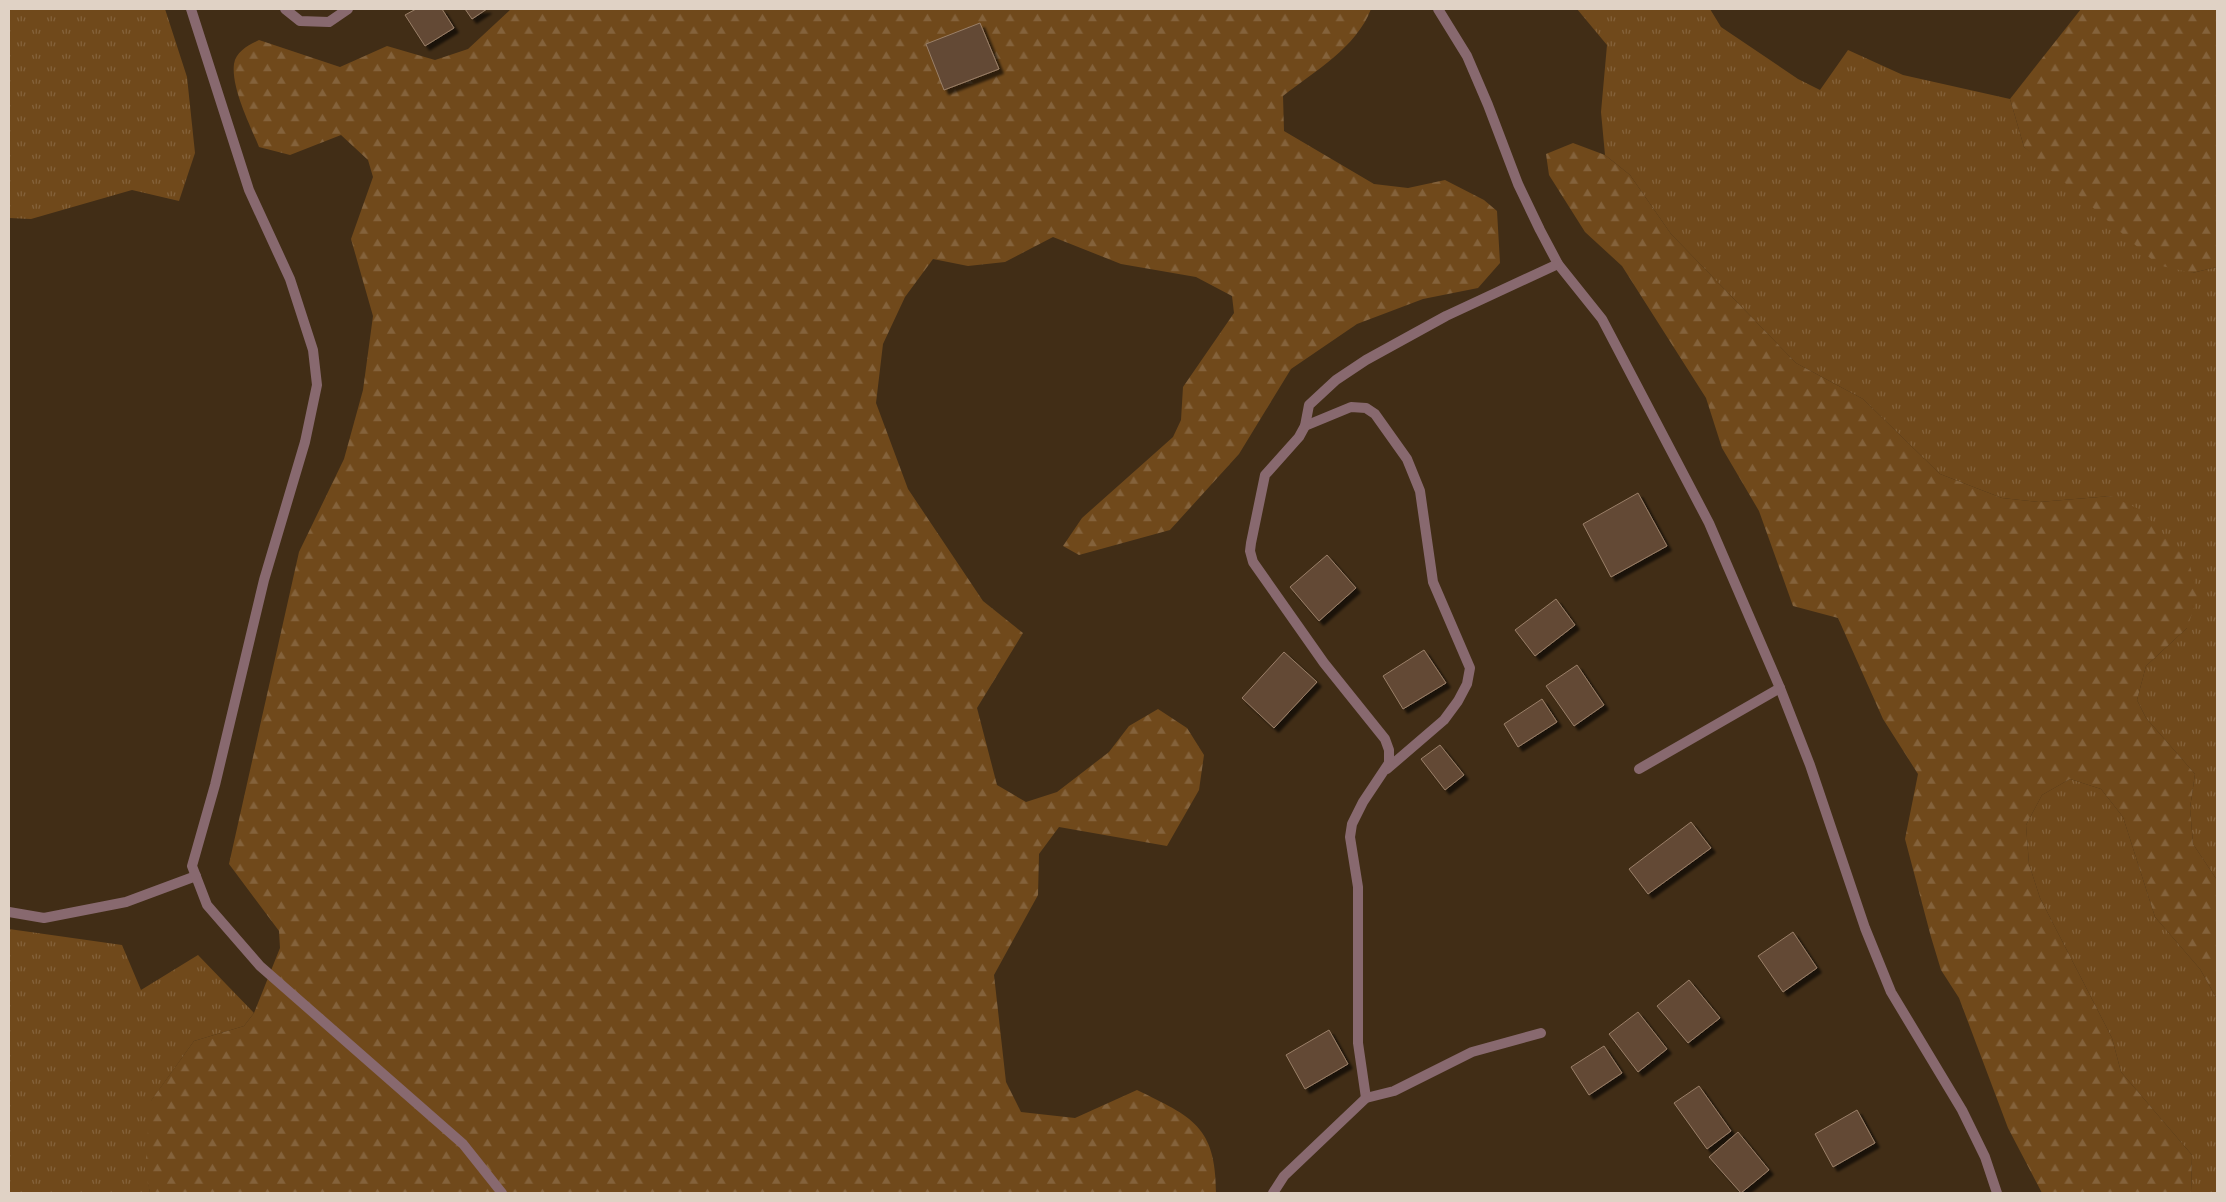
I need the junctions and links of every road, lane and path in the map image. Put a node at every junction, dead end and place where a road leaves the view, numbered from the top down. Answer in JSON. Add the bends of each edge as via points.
{"nodes":[{"id":1,"x":190,"y":9,"type":"edge"},
{"id":2,"x":285,"y":9,"type":"edge"},
{"id":3,"x":348,"y":9,"type":"edge"},
{"id":4,"x":1438,"y":9,"type":"edge"},
{"id":5,"x":1558,"y":264,"type":"junction"},
{"id":6,"x":1305,"y":426,"type":"junction"},
{"id":7,"x":1780,"y":688,"type":"junction"},
{"id":8,"x":1640,"y":768,"type":"dead end"},
{"id":9,"x":1386,"y":769,"type":"junction"},
{"id":10,"x":196,"y":876,"type":"junction"},
{"id":11,"x":9,"y":912,"type":"edge"},
{"id":12,"x":1540,"y":1033,"type":"dead end"},
{"id":13,"x":1366,"y":1098,"type":"junction"},
{"id":14,"x":502,"y":1193,"type":"edge"},
{"id":15,"x":1272,"y":1193,"type":"edge"},
{"id":16,"x":1997,"y":1193,"type":"edge"}],
"edges":[{"from":1,"to":10,"type":"street","via":[[250,190],[290,279],[313,350],[317,385],[305,442],[264,580],[215,785],[192,866]]},
{"from":2,"to":3,"type":"street","via":[[300,21],[329,22]]},
{"from":4,"to":5,"type":"street","via":[[1466,56],[1518,184]]},
{"from":5,"to":6,"type":"street","via":[[1446,316],[1366,360],[1336,380],[1309,405]]},
{"from":5,"to":7,"type":"street","via":[[1607,327],[1709,523]]},
{"from":6,"to":9,"type":"street","via":[[1265,474],[1250,551],[1253,562],[1292,618],[1385,740],[1390,758]]},
{"from":6,"to":9,"type":"street","via":[[1351,407],[1366,408],[1376,414],[1406,459],[1420,491],[1434,582],[1470,668],[1467,684],[1444,720]]},
{"from":7,"to":8,"type":"street"},
{"from":7,"to":16,"type":"street","via":[[1891,992],[1962,1110],[1985,1157]]},
{"from":9,"to":13,"type":"street","via":[[1363,802],[1352,824],[1350,837],[1358,887],[1358,1043]]},
{"from":10,"to":11,"type":"street","via":[[126,902],[44,918]]},
{"from":10,"to":14,"type":"street","via":[[207,905],[260,966],[463,1144]]},
{"from":12,"to":13,"type":"street","via":[[1472,1052],[1394,1091]]},
{"from":13,"to":15,"type":"street","via":[[1284,1176]]}]}
